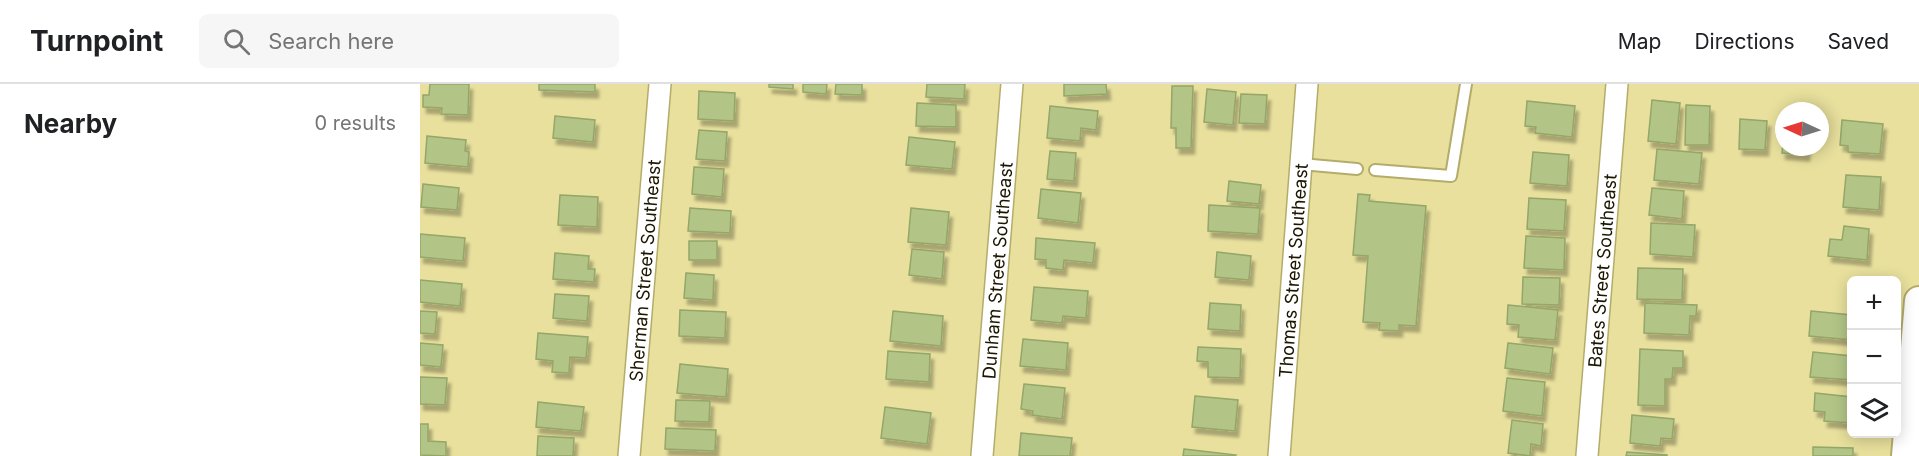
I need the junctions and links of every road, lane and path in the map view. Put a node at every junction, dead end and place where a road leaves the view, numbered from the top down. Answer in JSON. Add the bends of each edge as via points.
{"nodes":[{"id":1,"x":660,"y":84,"type":"edge"},
{"id":2,"x":1012,"y":84,"type":"edge"},
{"id":3,"x":1307,"y":84,"type":"edge"},
{"id":4,"x":1466,"y":84,"type":"edge"},
{"id":5,"x":1617,"y":84,"type":"edge"},
{"id":6,"x":1301,"y":164,"type":"junction"},
{"id":7,"x":1357,"y":169,"type":"dead end"},
{"id":8,"x":1375,"y":170,"type":"dead end"},
{"id":9,"x":1919,"y":301,"type":"edge"},
{"id":10,"x":629,"y":456,"type":"edge"},
{"id":11,"x":982,"y":456,"type":"edge"},
{"id":12,"x":1279,"y":456,"type":"edge"},
{"id":13,"x":1587,"y":456,"type":"edge"},
{"id":14,"x":1906,"y":456,"type":"edge"}],
"edges":[{"from":1,"to":10,"type":"street","name":"Sherman Street Southeast"},
{"from":2,"to":11,"type":"street","name":"Dunham Street Southeast"},
{"from":3,"to":6,"type":"street","name":"Thomas Street Southeast"},
{"from":4,"to":8,"type":"lane","via":[[1451,176]]},
{"from":5,"to":13,"type":"street","name":"Bates Street Southeast"},
{"from":6,"to":7,"type":"lane"},
{"from":6,"to":12,"type":"street","name":"Thomas Street Southeast"},
{"from":9,"to":14,"type":"main road"}]}
